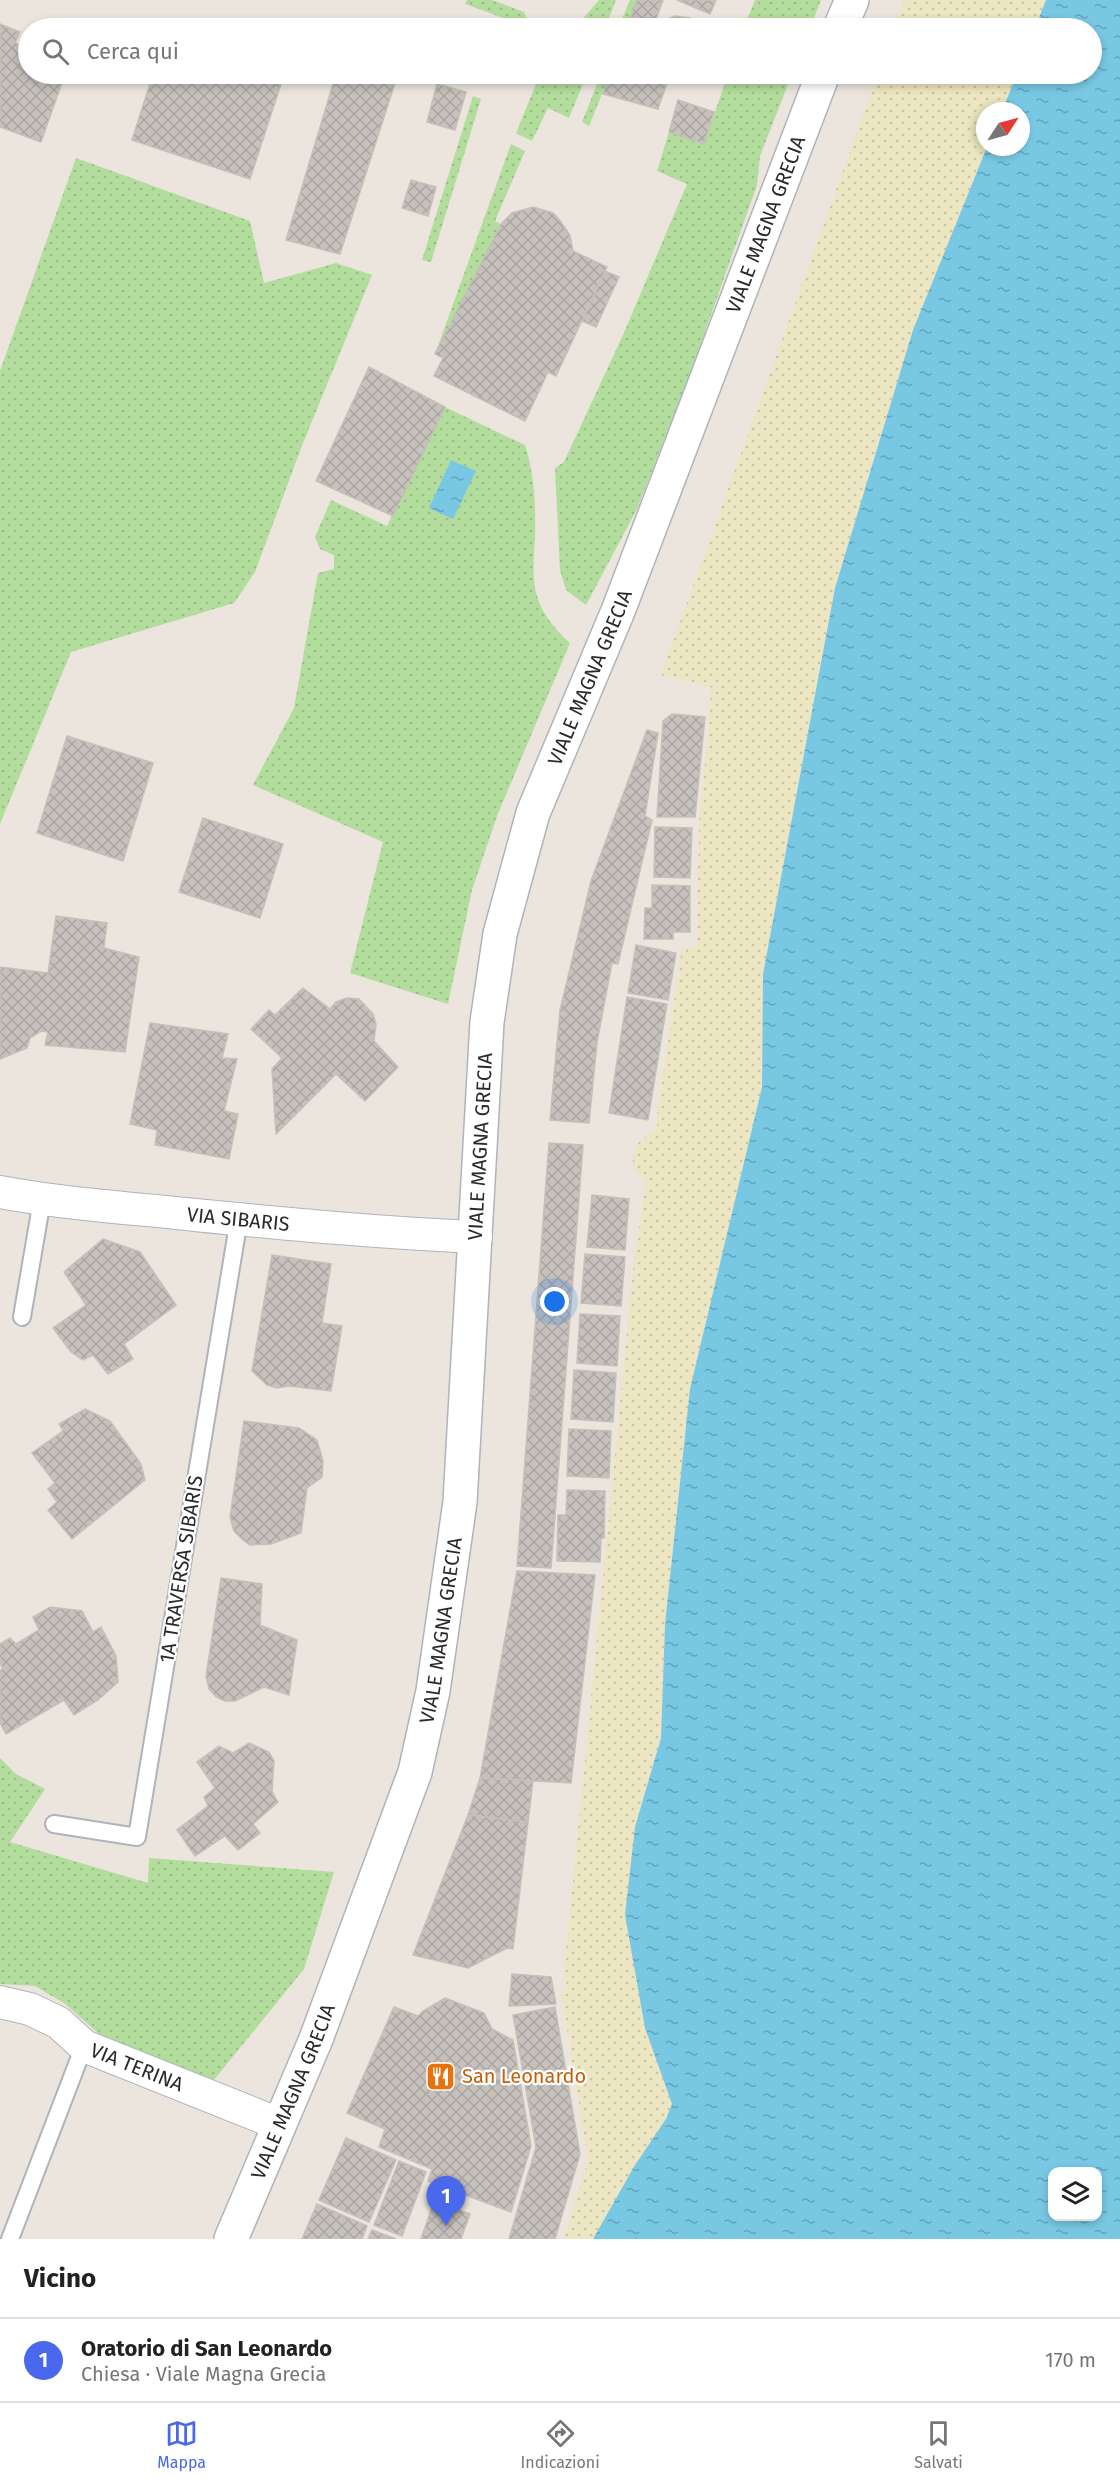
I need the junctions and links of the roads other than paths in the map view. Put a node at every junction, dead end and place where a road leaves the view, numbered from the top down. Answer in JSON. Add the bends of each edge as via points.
{"nodes":[{"id":1,"x":852,"y":0,"type":"edge"},
{"id":2,"x":844,"y":18,"type":"edge"},
{"id":3,"x":819,"y":84,"type":"edge"},
{"id":4,"x":0,"y":1192,"type":"edge"},
{"id":5,"x":42,"y":1200,"type":"junction"},
{"id":6,"x":239,"y":1219,"type":"junction"},
{"id":7,"x":476,"y":1236,"type":"junction"},
{"id":8,"x":22,"y":1317,"type":"dead end"},
{"id":9,"x":54,"y":1824,"type":"dead end"},
{"id":10,"x":0,"y":2002,"type":"edge"},
{"id":11,"x":84,"y":2046,"type":"junction"},
{"id":12,"x":279,"y":2124,"type":"junction"},
{"id":13,"x":10,"y":2239,"type":"edge"},
{"id":14,"x":231,"y":2239,"type":"edge"}],
"edges":[{"from":1,"to":2,"type":"street"},
{"from":3,"to":7,"type":"street","name":"VIALE MAGNA GRECIA","via":[[618,610],[533,813],[500,933],[487,1022]]},
{"from":4,"to":5,"type":"street","name":"VIA SIBARIS"},
{"from":5,"to":6,"type":"street","name":"VIA SIBARIS"},
{"from":5,"to":8,"type":"lane"},
{"from":6,"to":7,"type":"street","name":"VIA SIBARIS"},
{"from":6,"to":9,"type":"lane","name":"1A TRAVERSA SIBARIS","via":[[137,1837]]},
{"from":7,"to":12,"type":"street","name":"VIALE MAGNA GRECIA","via":[[460,1502],[433,1690],[415,1772],[316,2039]]},
{"from":10,"to":11,"type":"street","name":"VIA TERINA","via":[[30,2009],[59,2023]]},
{"from":11,"to":12,"type":"street","name":"VIA TERINA"},
{"from":11,"to":13,"type":"lane"},
{"from":12,"to":14,"type":"street","name":"VIALE MAGNA GRECIA"}]}
